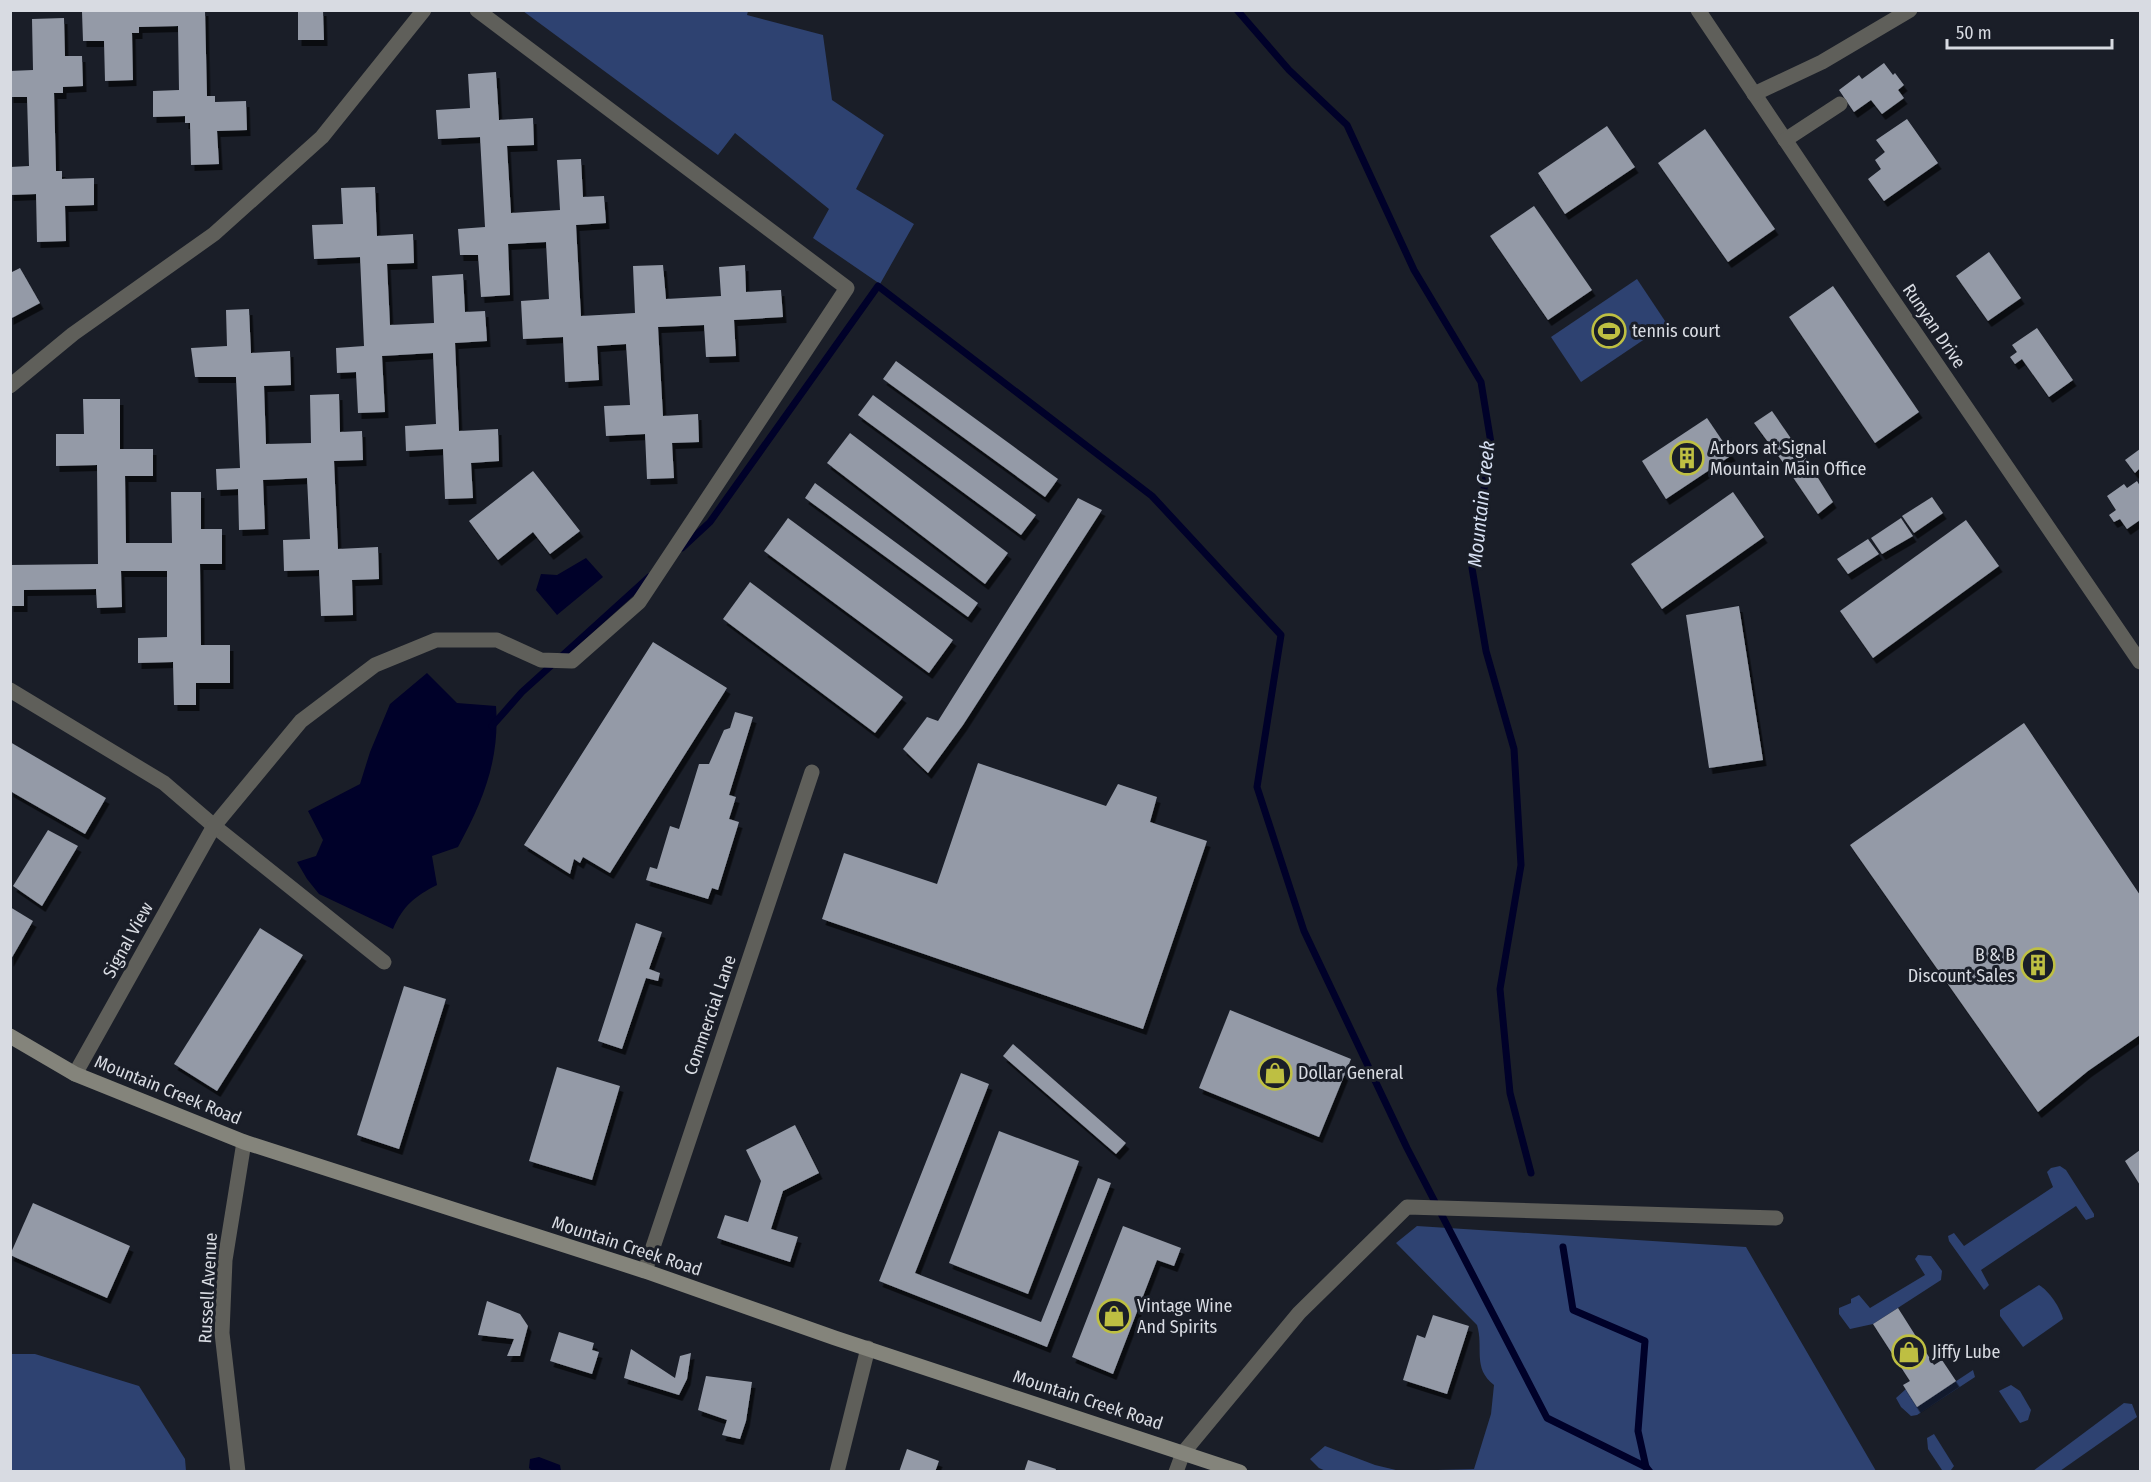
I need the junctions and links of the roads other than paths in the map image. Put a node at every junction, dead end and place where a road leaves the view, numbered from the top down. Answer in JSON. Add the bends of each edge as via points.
{"nodes":[{"id":1,"x":424,"y":10,"type":"edge"},
{"id":2,"x":477,"y":10,"type":"edge"},
{"id":3,"x":1698,"y":10,"type":"edge"},
{"id":4,"x":1910,"y":10,"type":"edge"},
{"id":5,"x":1754,"y":94,"type":"junction"},
{"id":6,"x":1840,"y":104,"type":"dead end"},
{"id":7,"x":1785,"y":140,"type":"junction"},
{"id":8,"x":10,"y":386,"type":"edge"},
{"id":9,"x":2140,"y":662,"type":"edge"},
{"id":10,"x":10,"y":690,"type":"edge"},
{"id":11,"x":812,"y":772,"type":"dead end"},
{"id":12,"x":214,"y":826,"type":"junction"},
{"id":13,"x":384,"y":962,"type":"dead end"},
{"id":14,"x":10,"y":1036,"type":"edge"},
{"id":15,"x":75,"y":1074,"type":"junction"},
{"id":16,"x":244,"y":1142,"type":"junction"},
{"id":17,"x":1776,"y":1218,"type":"dead end"},
{"id":18,"x":645,"y":1271,"type":"junction"},
{"id":19,"x":868,"y":1348,"type":"junction"},
{"id":20,"x":1183,"y":1453,"type":"junction"},
{"id":21,"x":238,"y":1472,"type":"edge"},
{"id":22,"x":837,"y":1472,"type":"edge"},
{"id":23,"x":1176,"y":1472,"type":"edge"},
{"id":24,"x":1240,"y":1472,"type":"edge"}],
"edges":[{"from":1,"to":8,"type":"street","via":[[322,138],[214,234],[73,334]]},
{"from":2,"to":12,"type":"street","name":"Signal View","via":[[847,288],[639,602],[572,661],[541,660],[497,640],[436,640],[375,665],[301,721]]},
{"from":3,"to":5,"type":"street","name":"Runyan Drive"},
{"from":4,"to":5,"type":"street","via":[[1822,62]]},
{"from":5,"to":7,"type":"street","name":"Runyan Drive"},
{"from":6,"to":7,"type":"street"},
{"from":7,"to":9,"type":"street","name":"Runyan Drive"},
{"from":10,"to":12,"type":"street","via":[[164,783]]},
{"from":11,"to":18,"type":"street","name":"Commercial Lane"},
{"from":12,"to":13,"type":"street"},
{"from":12,"to":15,"type":"street","name":"Signal View"},
{"from":14,"to":15,"type":"main road","name":"Mountain Creek Road"},
{"from":15,"to":16,"type":"main road","name":"Mountain Creek Road"},
{"from":16,"to":18,"type":"main road","name":"Mountain Creek Road"},
{"from":16,"to":21,"type":"street","name":"Russell Avenue","via":[[225,1260],[222,1333]]},
{"from":17,"to":20,"type":"street","via":[[1407,1207],[1299,1313]]},
{"from":18,"to":19,"type":"main road","name":"Mountain Creek Road"},
{"from":19,"to":20,"type":"main road","name":"Mountain Creek Road"},
{"from":19,"to":22,"type":"street"},
{"from":20,"to":23,"type":"street"},
{"from":20,"to":24,"type":"main road","name":"Mountain Creek Road"}]}
